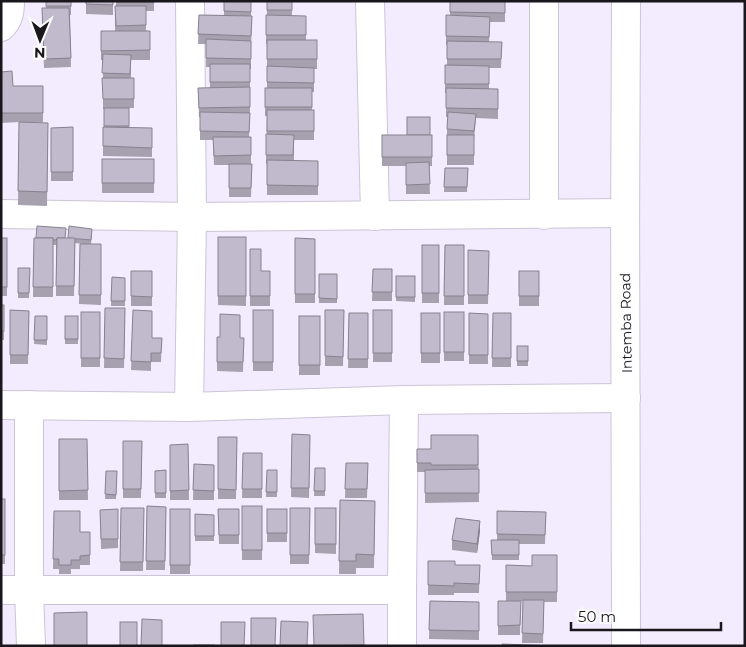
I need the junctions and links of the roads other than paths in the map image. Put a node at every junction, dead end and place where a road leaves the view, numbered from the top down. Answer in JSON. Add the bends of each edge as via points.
{"nodes":[{"id":1,"x":10,"y":1,"type":"edge"},
{"id":2,"x":190,"y":1,"type":"edge"},
{"id":3,"x":370,"y":1,"type":"edge"},
{"id":4,"x":544,"y":1,"type":"edge"},
{"id":5,"x":626,"y":1,"type":"edge"},
{"id":6,"x":1,"y":27,"type":"edge"},
{"id":7,"x":624,"y":213,"type":"junction"},
{"id":8,"x":1,"y":214,"type":"edge"},
{"id":9,"x":544,"y":214,"type":"junction"},
{"id":10,"x":375,"y":216,"type":"junction"},
{"id":11,"x":192,"y":217,"type":"junction"},
{"id":12,"x":626,"y":398,"type":"junction"},
{"id":13,"x":404,"y":400,"type":"junction"},
{"id":14,"x":1,"y":405,"type":"edge"},
{"id":15,"x":29,"y":405,"type":"junction"},
{"id":16,"x":189,"y":407,"type":"junction"},
{"id":17,"x":1,"y":590,"type":"edge"},
{"id":18,"x":402,"y":590,"type":"junction"},
{"id":19,"x":28,"y":591,"type":"junction"},
{"id":20,"x":31,"y":646,"type":"edge"},
{"id":21,"x":402,"y":646,"type":"edge"},
{"id":22,"x":626,"y":646,"type":"edge"}],
"edges":[{"from":1,"to":6,"type":"street","via":[[10,12]]},
{"from":2,"to":11,"type":"street"},
{"from":3,"to":10,"type":"street"},
{"from":4,"to":9,"type":"street"},
{"from":5,"to":7,"type":"street","name":"Intemba Road"},
{"from":7,"to":9,"type":"street"},
{"from":7,"to":12,"type":"street","name":"Intemba Road"},
{"from":8,"to":11,"type":"street"},
{"from":9,"to":10,"type":"street"},
{"from":10,"to":11,"type":"street"},
{"from":11,"to":16,"type":"street"},
{"from":12,"to":13,"type":"street"},
{"from":12,"to":22,"type":"street","name":"Intemba Road"},
{"from":13,"to":16,"type":"street"},
{"from":13,"to":18,"type":"street"},
{"from":14,"to":15,"type":"street"},
{"from":15,"to":16,"type":"street"},
{"from":15,"to":19,"type":"street"},
{"from":17,"to":19,"type":"street"},
{"from":18,"to":19,"type":"street"},
{"from":18,"to":21,"type":"street"},
{"from":19,"to":20,"type":"street"}]}
